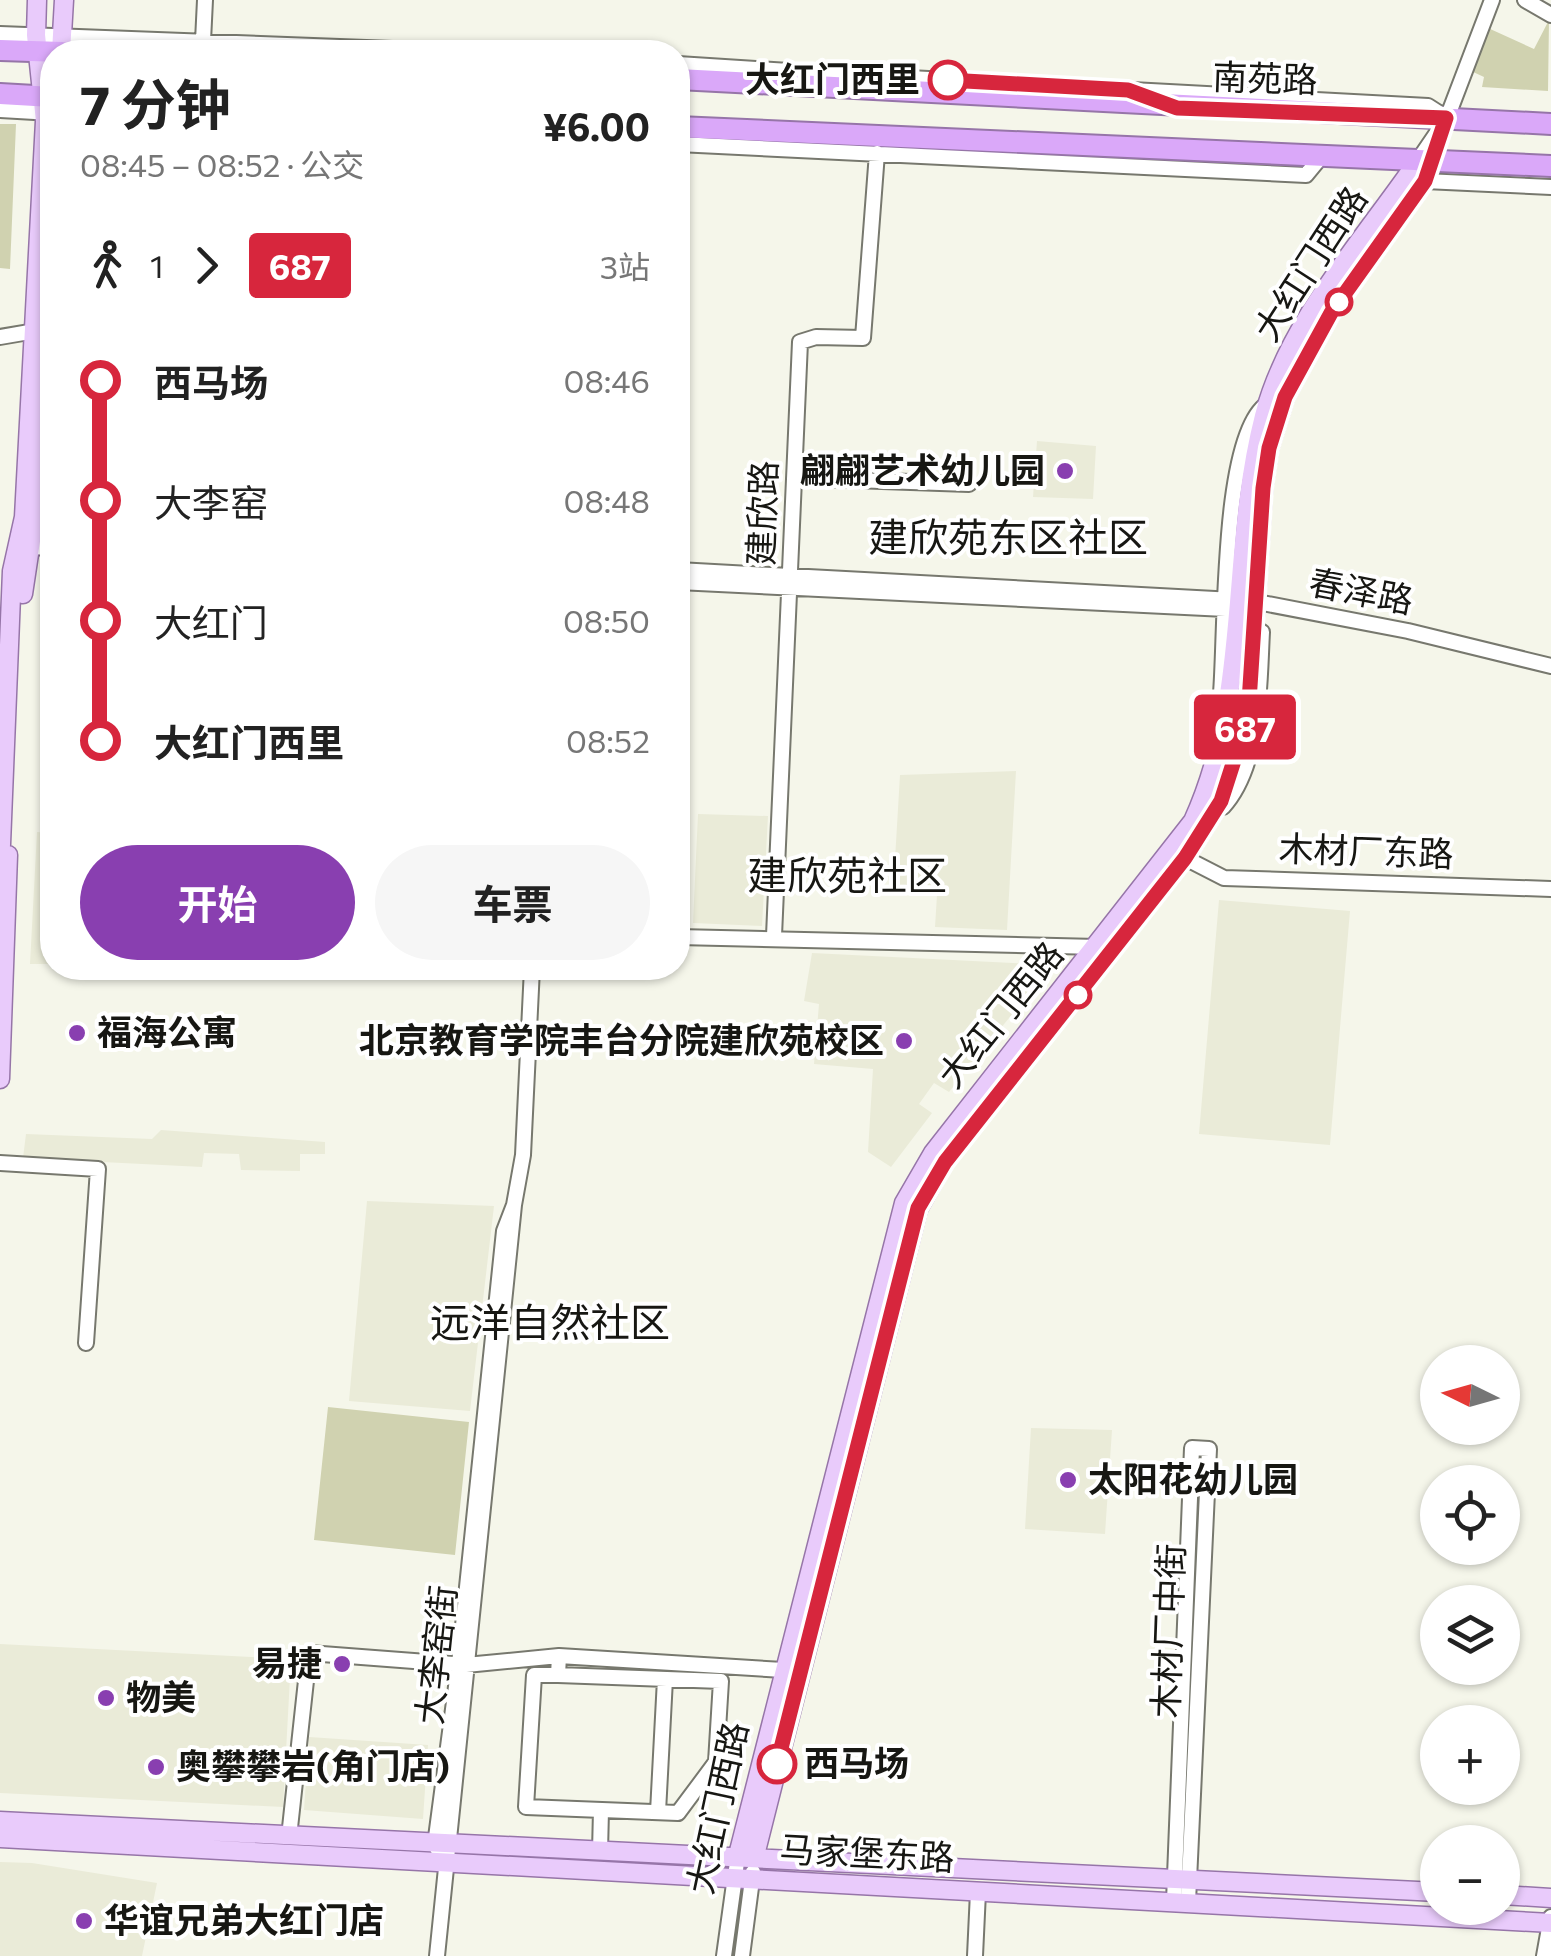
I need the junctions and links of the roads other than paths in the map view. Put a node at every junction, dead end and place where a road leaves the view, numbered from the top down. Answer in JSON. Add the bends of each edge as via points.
{"nodes":[{"id":1,"x":37,"y":0,"type":"edge"},
{"id":2,"x":64,"y":0,"type":"edge"},
{"id":3,"x":205,"y":0,"type":"edge"},
{"id":4,"x":1492,"y":0,"type":"edge"},
{"id":5,"x":1526,"y":0,"type":"edge"},
{"id":6,"x":1551,"y":15,"type":"edge"},
{"id":7,"x":61,"y":40,"type":"edge"},
{"id":8,"x":202,"y":40,"type":"edge"},
{"id":9,"x":2,"y":42,"type":"edge"},
{"id":10,"x":37,"y":44,"type":"junction"},
{"id":11,"x":40,"y":44,"type":"edge"},
{"id":12,"x":40,"y":62,"type":"edge"},
{"id":13,"x":690,"y":65,"type":"edge"},
{"id":14,"x":872,"y":76,"type":"junction"},
{"id":15,"x":690,"y":81,"type":"edge"},
{"id":16,"x":846,"y":88,"type":"junction"},
{"id":17,"x":1128,"y":90,"type":"junction"},
{"id":18,"x":1,"y":102,"type":"edge"},
{"id":19,"x":40,"y":105,"type":"edge"},
{"id":20,"x":1177,"y":108,"type":"junction"},
{"id":21,"x":1446,"y":118,"type":"junction"},
{"id":22,"x":1551,"y":124,"type":"edge"},
{"id":23,"x":690,"y":129,"type":"edge"},
{"id":24,"x":690,"y":145,"type":"edge"},
{"id":25,"x":877,"y":153,"type":"junction"},
{"id":26,"x":1320,"y":158,"type":"junction"},
{"id":27,"x":1551,"y":166,"type":"edge"},
{"id":28,"x":1424,"y":168,"type":"junction"},
{"id":29,"x":1551,"y":188,"type":"edge"},
{"id":30,"x":40,"y":237,"type":"edge"},
{"id":31,"x":35,"y":331,"type":"junction"},
{"id":32,"x":0,"y":337,"type":"edge"},
{"id":33,"x":40,"y":395,"type":"edge"},
{"id":34,"x":794,"y":478,"type":"junction"},
{"id":35,"x":970,"y":484,"type":"dead end"},
{"id":36,"x":40,"y":536,"type":"edge"},
{"id":37,"x":28,"y":539,"type":"junction"},
{"id":38,"x":40,"y":544,"type":"edge"},
{"id":39,"x":690,"y":571,"type":"edge"},
{"id":40,"x":690,"y":582,"type":"edge"},
{"id":41,"x":790,"y":582,"type":"junction"},
{"id":42,"x":1245,"y":606,"type":"junction"},
{"id":43,"x":1551,"y":670,"type":"edge"},
{"id":44,"x":1185,"y":858,"type":"junction"},
{"id":45,"x":0,"y":869,"type":"edge"},
{"id":46,"x":1551,"y":889,"type":"edge"},
{"id":47,"x":774,"y":936,"type":"junction"},
{"id":48,"x":690,"y":937,"type":"edge"},
{"id":49,"x":1097,"y":947,"type":"junction"},
{"id":50,"x":531,"y":980,"type":"edge"},
{"id":51,"x":0,"y":1079,"type":"edge"},
{"id":52,"x":0,"y":1163,"type":"edge"},
{"id":53,"x":86,"y":1344,"type":"dead end"},
{"id":54,"x":559,"y":1656,"type":"junction"},
{"id":55,"x":463,"y":1664,"type":"junction"},
{"id":56,"x":783,"y":1670,"type":"junction"},
{"id":57,"x":558,"y":1675,"type":"junction"},
{"id":58,"x":665,"y":1679,"type":"junction"},
{"id":59,"x":601,"y":1810,"type":"junction"},
{"id":60,"x":658,"y":1812,"type":"junction"},
{"id":61,"x":0,"y":1821,"type":"edge"},
{"id":62,"x":288,"y":1837,"type":"junction"},
{"id":63,"x":0,"y":1838,"type":"edge"},
{"id":64,"x":443,"y":1851,"type":"junction"},
{"id":65,"x":600,"y":1852,"type":"junction"},
{"id":66,"x":747,"y":1855,"type":"junction"},
{"id":67,"x":732,"y":1879,"type":"junction"},
{"id":68,"x":1182,"y":1879,"type":"junction"},
{"id":69,"x":752,"y":1880,"type":"junction"},
{"id":70,"x":1420,"y":1891,"type":"edge"},
{"id":71,"x":978,"y":1892,"type":"junction"},
{"id":72,"x":1520,"y":1897,"type":"edge"},
{"id":73,"x":1551,"y":1898,"type":"edge"},
{"id":74,"x":1181,"y":1902,"type":"junction"},
{"id":75,"x":1551,"y":1914,"type":"edge"},
{"id":76,"x":1550,"y":1923,"type":"edge"},
{"id":77,"x":437,"y":1956,"type":"edge"},
{"id":78,"x":724,"y":1956,"type":"edge"},
{"id":79,"x":742,"y":1956,"type":"edge"},
{"id":80,"x":976,"y":1956,"type":"edge"},
{"id":81,"x":1544,"y":1956,"type":"edge"}],
"edges":[{"from":1,"to":10,"type":"main road"},
{"from":2,"to":7,"type":"main road"},
{"from":3,"to":8,"type":"street"},
{"from":4,"to":21,"type":"street"},
{"from":5,"to":6,"type":"street"},
{"from":9,"to":10,"type":"highway"},
{"from":10,"to":11,"type":"highway"},
{"from":10,"to":12,"type":"main road"},
{"from":13,"to":14,"type":"street"},
{"from":14,"to":16,"type":"street"},
{"from":14,"to":17,"type":"street"},
{"from":15,"to":16,"type":"highway","name":"南苑路"},
{"from":16,"to":20,"type":"highway","name":"南苑路"},
{"from":17,"to":20,"type":"street"},
{"from":17,"to":21,"type":"street","via":[[1428,106]]},
{"from":18,"to":19,"type":"highway"},
{"from":20,"to":21,"type":"highway","name":"南苑路"},
{"from":21,"to":22,"type":"highway","name":"南苑路"},
{"from":21,"to":28,"type":"street"},
{"from":23,"to":26,"type":"highway"},
{"from":24,"to":25,"type":"street"},
{"from":25,"to":26,"type":"street","via":[[1306,175]]},
{"from":25,"to":34,"type":"street","name":"建欣路","via":[[863,338],[800,342]]},
{"from":26,"to":28,"type":"highway"},
{"from":27,"to":28,"type":"highway"},
{"from":28,"to":29,"type":"street"},
{"from":28,"to":42,"type":"main road","name":"大红门西路","via":[[1285,397],[1269,448]]},
{"from":28,"to":42,"type":"main road","name":"大红门西路","via":[[1296,341],[1267,404],[1255,454]]},
{"from":30,"to":31,"type":"main road"},
{"from":31,"to":32,"type":"street"},
{"from":31,"to":37,"type":"main road"},
{"from":33,"to":37,"type":"main road"},
{"from":34,"to":35,"type":"street"},
{"from":34,"to":41,"type":"street","name":"建欣路"},
{"from":36,"to":37,"type":"street"},
{"from":37,"to":38,"type":"street"},
{"from":37,"to":45,"type":"main road","via":[[12,571]]},
{"from":37,"to":51,"type":"main road"},
{"from":39,"to":41,"type":"street","name":"春泽路"},
{"from":40,"to":41,"type":"street","name":"春泽路"},
{"from":41,"to":42,"type":"street","name":"春泽路"},
{"from":41,"to":47,"type":"street","name":"建欣路"},
{"from":42,"to":43,"type":"street","name":"春泽路","via":[[1408,631]]},
{"from":42,"to":44,"type":"main road","name":"大红门西路","via":[[1252,713],[1216,809]]},
{"from":42,"to":49,"type":"main road","name":"大红门西路","via":[[1228,714],[1206,792],[1193,821]]},
{"from":44,"to":46,"type":"street","name":"木材厂东路","via":[[1224,878]]},
{"from":44,"to":66,"type":"main road","name":"大红门西路","via":[[945,1162],[918,1208]]},
{"from":47,"to":48,"type":"street"},
{"from":47,"to":49,"type":"street"},
{"from":49,"to":56,"type":"main road","name":"大红门西路","via":[[933,1152],[904,1203]]},
{"from":50,"to":55,"type":"street","name":"大李窑街","via":[[523,1155]]},
{"from":52,"to":53,"type":"street","via":[[98,1170]]},
{"from":54,"to":55,"type":"street"},
{"from":54,"to":56,"type":"street"},
{"from":54,"to":57,"type":"street"},
{"from":55,"to":62,"type":"street","via":[[309,1653]]},
{"from":55,"to":64,"type":"street","name":"大李窑街"},
{"from":56,"to":66,"type":"main road","name":"大红门西路"},
{"from":57,"to":58,"type":"street"},
{"from":57,"to":59,"type":"street","via":[[534,1675],[526,1807]]},
{"from":58,"to":60,"type":"street"},
{"from":58,"to":60,"type":"street","via":[[722,1681],[716,1762],[678,1813]]},
{"from":59,"to":60,"type":"street"},
{"from":59,"to":65,"type":"street"},
{"from":61,"to":62,"type":"main road","name":"马家堡东路"},
{"from":62,"to":64,"type":"main road","name":"马家堡东路"},
{"from":63,"to":64,"type":"main road","name":"马家堡东路"},
{"from":64,"to":65,"type":"main road","name":"马家堡东路"},
{"from":64,"to":67,"type":"main road","name":"马家堡东路"},
{"from":64,"to":77,"type":"street","name":"大李窑街"},
{"from":65,"to":66,"type":"main road","name":"马家堡东路"},
{"from":66,"to":67,"type":"street","name":"大红门西路"},
{"from":66,"to":68,"type":"main road","name":"马家堡东路"},
{"from":66,"to":69,"type":"street","name":"大红门西路"},
{"from":67,"to":69,"type":"main road","name":"马家堡东路"},
{"from":67,"to":78,"type":"street","name":"大红门西路"},
{"from":68,"to":68,"type":"street","name":"木材厂中街","via":[[1208,1449],[1192,1448]]},
{"from":68,"to":70,"type":"main road","name":"马家堡东路"},
{"from":68,"to":74,"type":"street","name":"木材厂中街"},
{"from":69,"to":71,"type":"main road","name":"马家堡东路"},
{"from":69,"to":79,"type":"street","name":"大红门西路"},
{"from":71,"to":74,"type":"main road","name":"马家堡东路"},
{"from":71,"to":80,"type":"street"},
{"from":72,"to":73,"type":"main road"},
{"from":74,"to":76,"type":"main road","name":"马家堡东路"},
{"from":75,"to":76,"type":"street"},
{"from":76,"to":81,"type":"street"}]}
